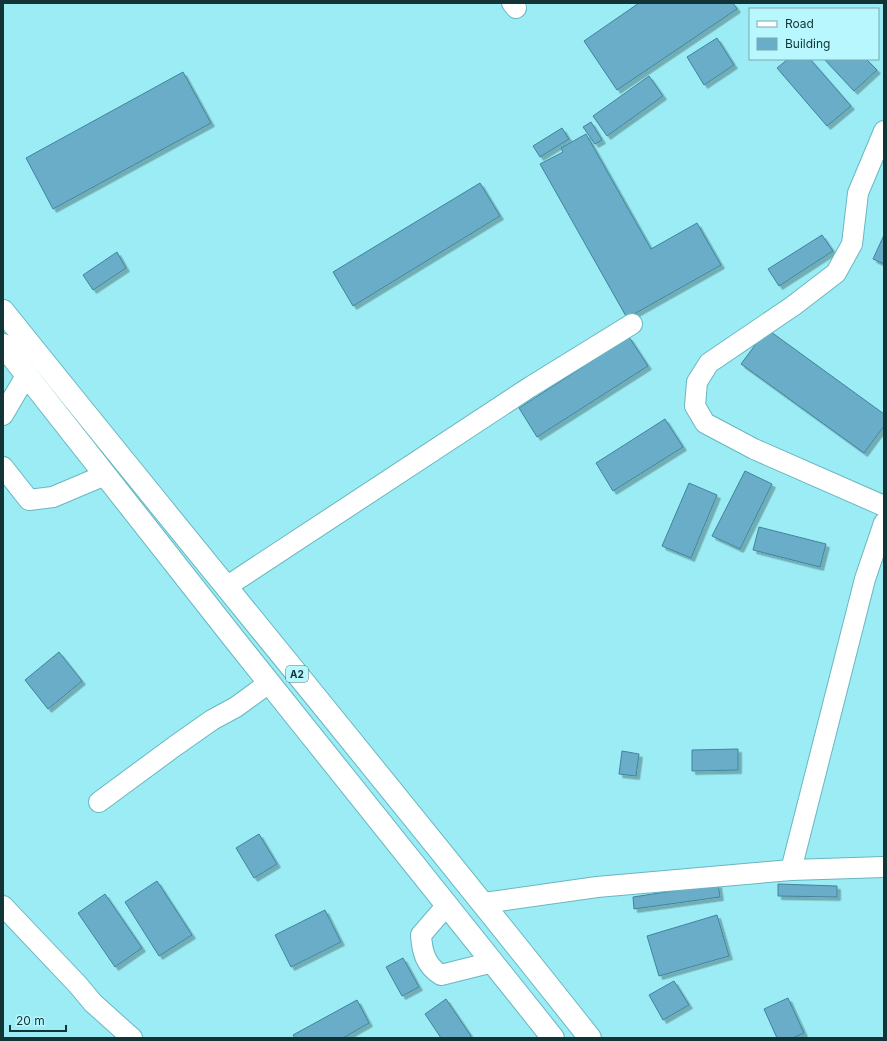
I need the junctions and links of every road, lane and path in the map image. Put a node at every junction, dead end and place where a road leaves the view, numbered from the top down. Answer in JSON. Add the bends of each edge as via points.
{"nodes":[{"id":1,"x":884,"y":131,"type":"edge"},
{"id":2,"x":3,"y":311,"type":"edge"},
{"id":3,"x":632,"y":324,"type":"dead end"},
{"id":4,"x":6,"y":354,"type":"edge"},
{"id":5,"x":27,"y":374,"type":"junction"},
{"id":6,"x":3,"y":415,"type":"edge"},
{"id":7,"x":3,"y":467,"type":"edge"},
{"id":8,"x":105,"y":475,"type":"junction"},
{"id":9,"x":884,"y":506,"type":"edge"},
{"id":10,"x":884,"y":523,"type":"edge"},
{"id":11,"x":226,"y":587,"type":"junction"},
{"id":12,"x":269,"y":683,"type":"junction"},
{"id":13,"x":99,"y":802,"type":"dead end"},
{"id":14,"x":884,"y":867,"type":"edge"},
{"id":15,"x":791,"y":870,"type":"junction"},
{"id":16,"x":484,"y":903,"type":"junction"},
{"id":17,"x":447,"y":905,"type":"junction"},
{"id":18,"x":3,"y":906,"type":"edge"},
{"id":19,"x":493,"y":962,"type":"junction"},
{"id":20,"x":132,"y":1038,"type":"edge"},
{"id":21,"x":553,"y":1038,"type":"edge"},
{"id":22,"x":590,"y":1038,"type":"edge"}],
"edges":[{"from":1,"to":9,"type":"street","via":[[858,193],[852,244],[836,273],[793,306],[709,363],[697,382],[695,406],[705,423],[754,449]]},
{"from":2,"to":11,"type":"highway","number":"A2"},
{"from":3,"to":11,"type":"street"},
{"from":4,"to":5,"type":"highway","number":"A2"},
{"from":5,"to":6,"type":"street"},
{"from":5,"to":8,"type":"highway","number":"A2"},
{"from":7,"to":8,"type":"street","via":[[29,500],[53,497]]},
{"from":8,"to":12,"type":"highway","number":"A2"},
{"from":10,"to":15,"type":"street","via":[[865,579]]},
{"from":11,"to":16,"type":"highway","number":"A2"},
{"from":12,"to":13,"type":"street","via":[[236,707],[212,720]]},
{"from":12,"to":17,"type":"highway","number":"A2"},
{"from":14,"to":15,"type":"street"},
{"from":15,"to":16,"type":"street","via":[[597,887]]},
{"from":16,"to":22,"type":"highway","number":"A2"},
{"from":17,"to":19,"type":"highway","number":"A2"},
{"from":17,"to":19,"type":"street","via":[[422,935],[422,948],[431,969],[441,975]]},
{"from":18,"to":20,"type":"street","via":[[93,1003]]},
{"from":19,"to":21,"type":"highway","number":"A2"}]}
